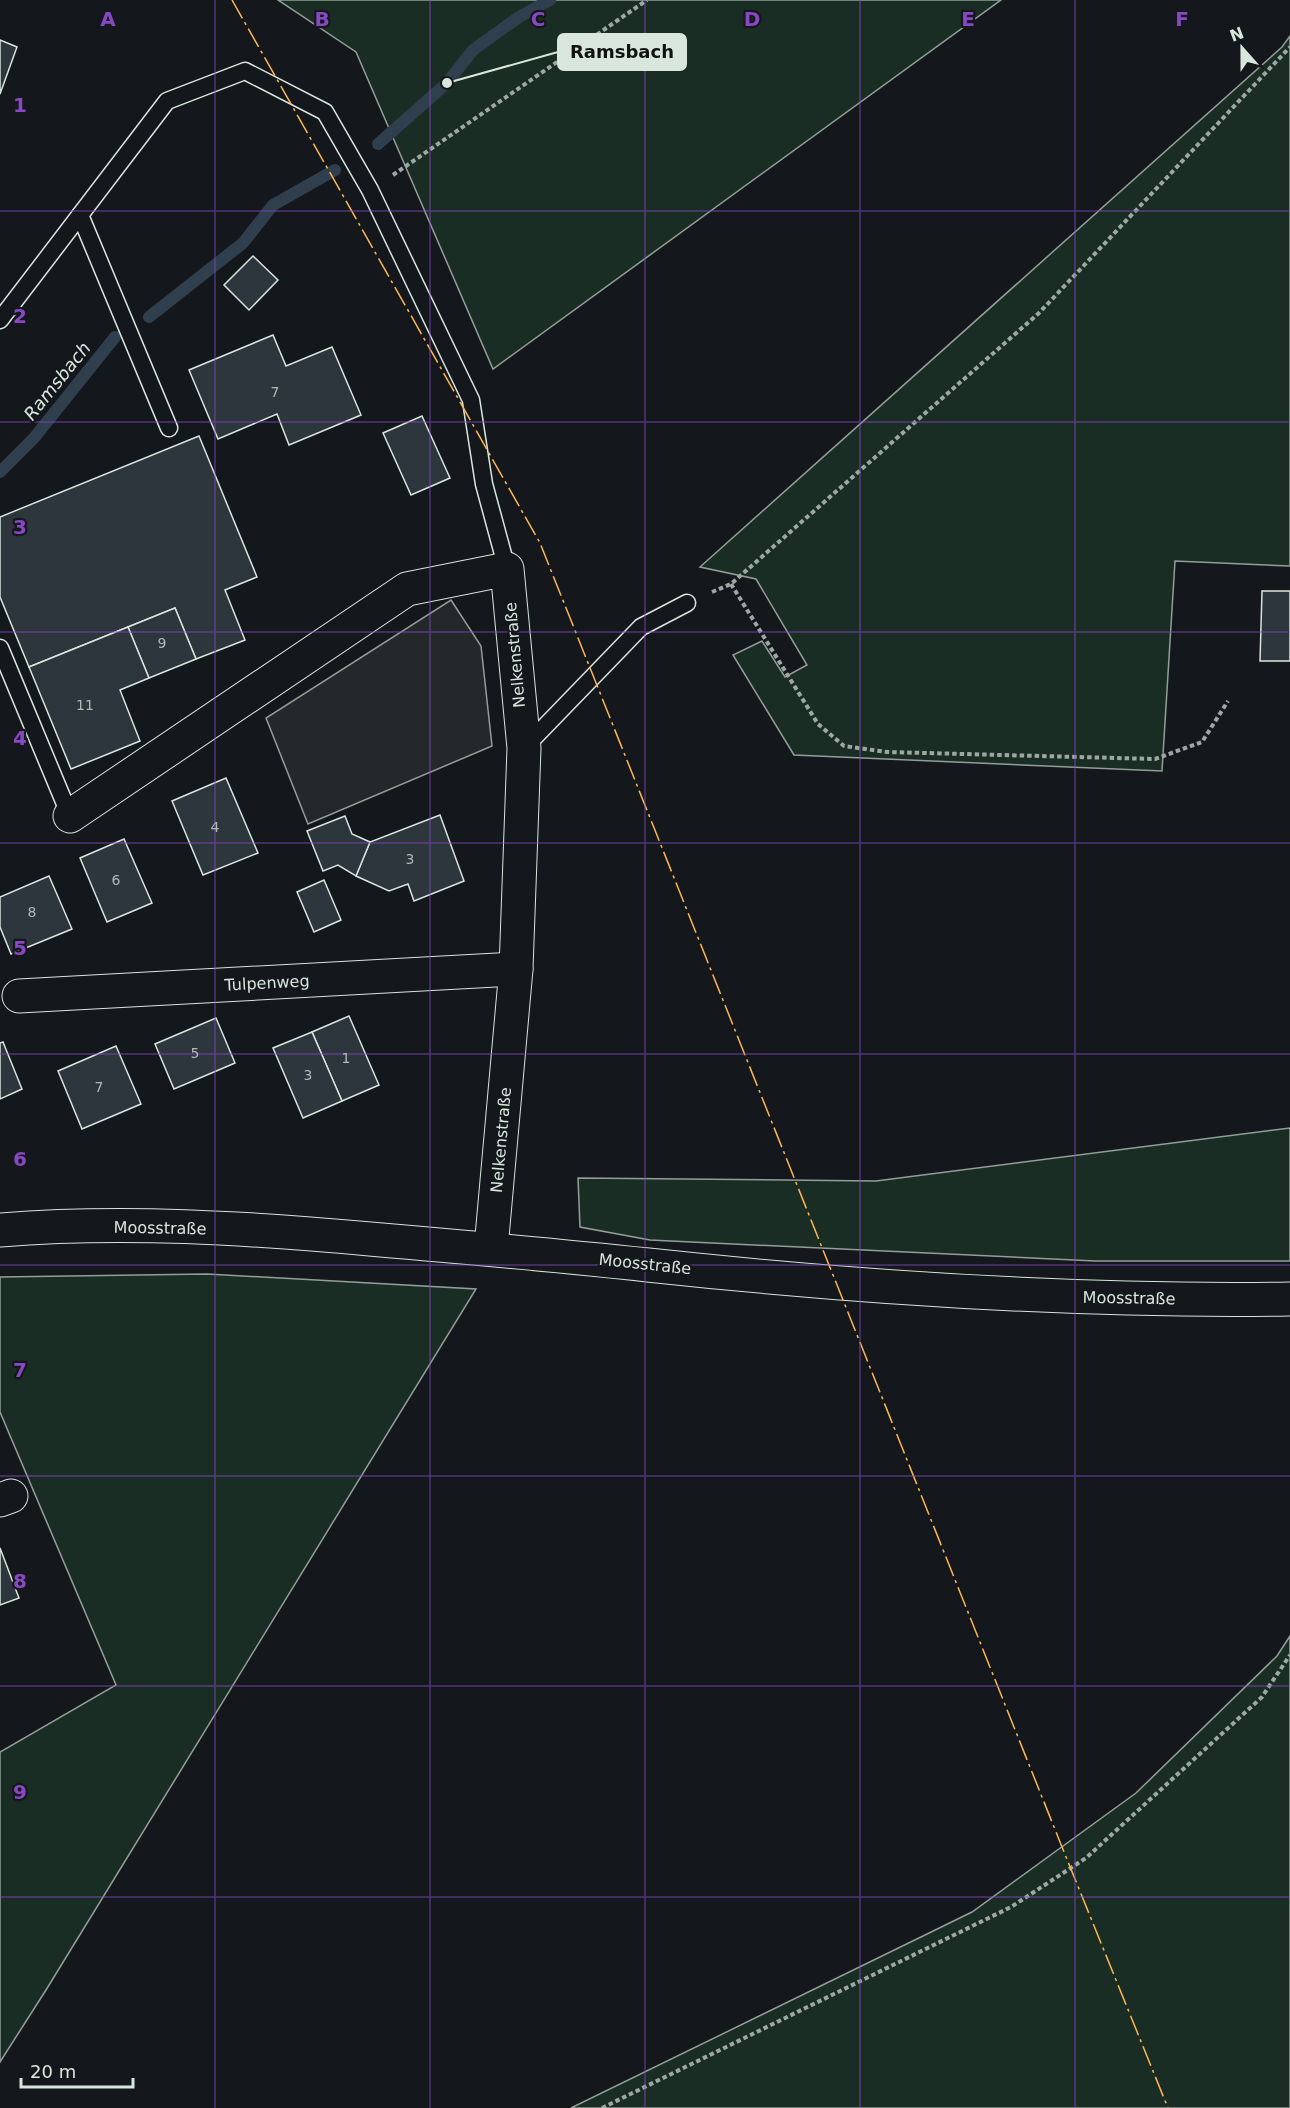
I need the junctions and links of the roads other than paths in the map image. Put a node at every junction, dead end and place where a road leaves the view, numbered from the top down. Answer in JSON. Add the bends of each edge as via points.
{"nodes":[{"id":1,"x":80,"y":215,"type":"junction"},
{"id":2,"x":0,"y":320,"type":"edge"},
{"id":3,"x":169,"y":428,"type":"dead end"},
{"id":4,"x":507,"y":569,"type":"junction"},
{"id":5,"x":687,"y":603,"type":"road end"},
{"id":6,"x":0,"y":648,"type":"edge"},
{"id":7,"x":524,"y":748,"type":"junction"},
{"id":8,"x":70,"y":816,"type":"joint"},
{"id":9,"x":516,"y":969,"type":"junction"},
{"id":10,"x":19,"y":996,"type":"dead end"},
{"id":11,"x":0,"y":1230,"type":"edge"},
{"id":12,"x":491,"y":1248,"type":"junction"},
{"id":13,"x":1290,"y":1299,"type":"edge"}],
"edges":[{"from":1,"to":2,"type":"lane"},
{"from":1,"to":3,"type":"lane"},
{"from":1,"to":4,"type":"lane","via":[[167,101],[245,71],[325,112],[370,190],[471,400],[484,484]]},
{"from":4,"to":7,"type":"street","name":"Nelkenstraße"},
{"from":4,"to":8,"type":"street","via":[[407,589]]},
{"from":5,"to":7,"type":"lane","via":[[641,627]]},
{"from":6,"to":8,"type":"lane"},
{"from":7,"to":9,"type":"street","name":"Nelkenstraße"},
{"from":9,"to":10,"type":"street","name":"Tulpenweg"},
{"from":9,"to":12,"type":"street","name":"Nelkenstraße"},
{"from":11,"to":12,"type":"street","name":"Moosstraße","via":[[146,1226],[288,1232]]},
{"from":12,"to":13,"type":"street","name":"Moosstraße","via":[[855,1286],[1111,1298]]}]}
